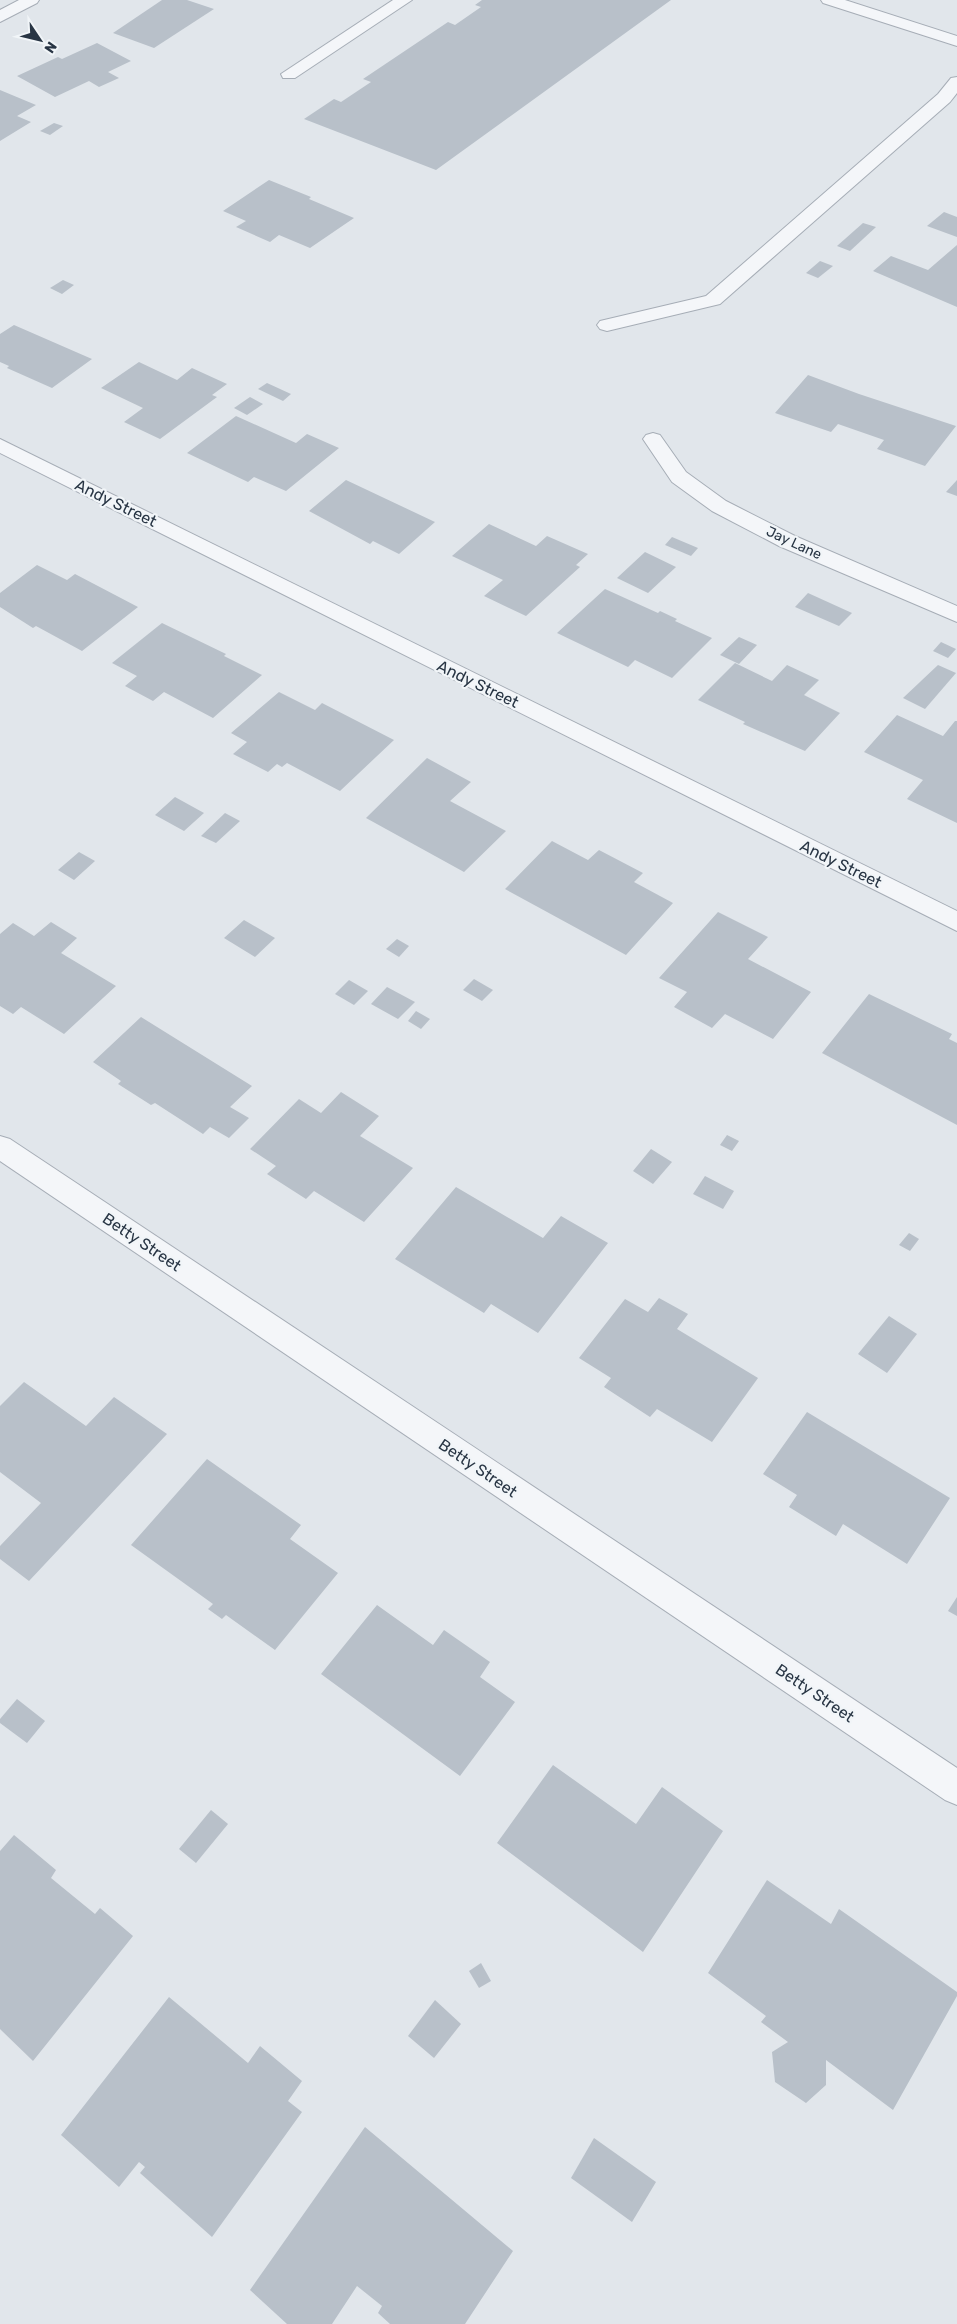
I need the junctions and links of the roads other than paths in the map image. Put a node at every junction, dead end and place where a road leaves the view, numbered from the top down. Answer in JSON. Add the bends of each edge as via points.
{"nodes":[{"id":1,"x":31,"y":0,"type":"edge"},
{"id":2,"x":404,"y":0,"type":"edge"},
{"id":3,"x":828,"y":0,"type":"edge"},
{"id":4,"x":0,"y":17,"type":"edge"},
{"id":5,"x":957,"y":41,"type":"edge"},
{"id":6,"x":289,"y":74,"type":"dead end"},
{"id":7,"x":957,"y":82,"type":"edge"},
{"id":8,"x":607,"y":325,"type":"dead end"},
{"id":9,"x":653,"y":439,"type":"dead end"},
{"id":10,"x":0,"y":445,"type":"edge"},
{"id":11,"x":957,"y":614,"type":"edge"},
{"id":12,"x":957,"y":922,"type":"edge"},
{"id":13,"x":0,"y":1147,"type":"edge"},
{"id":14,"x":957,"y":1788,"type":"edge"}],
"edges":[{"from":1,"to":4,"type":"street"},
{"from":2,"to":6,"type":"street"},
{"from":3,"to":5,"type":"street"},
{"from":7,"to":8,"type":"street","via":[[944,98],[714,300]]},
{"from":9,"to":11,"type":"street","name":"Jay Lane","via":[[679,477],[719,506],[787,541]]},
{"from":10,"to":12,"type":"street","name":"Andy Street"},
{"from":13,"to":14,"type":"street","name":"Betty Street"}]}
